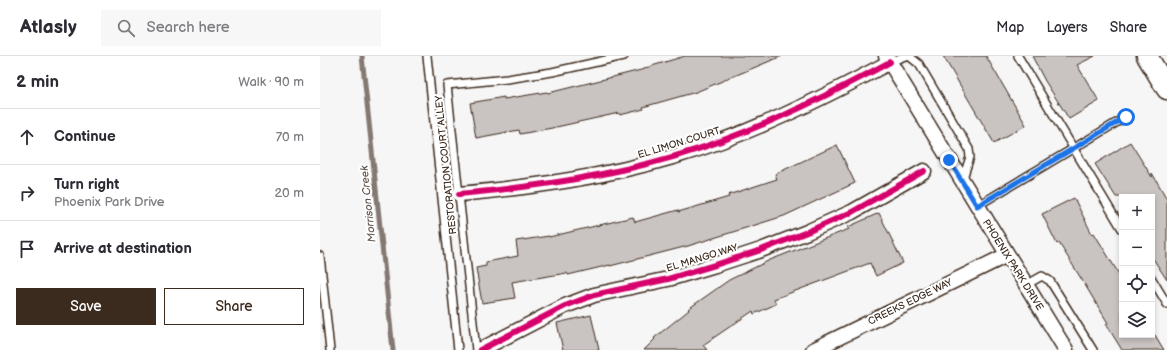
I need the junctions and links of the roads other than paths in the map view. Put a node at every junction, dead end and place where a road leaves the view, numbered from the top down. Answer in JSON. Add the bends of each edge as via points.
{"nodes":[{"id":1,"x":428,"y":56,"type":"edge"},
{"id":2,"x":624,"y":56,"type":"edge"},
{"id":3,"x":905,"y":56,"type":"edge"},
{"id":4,"x":909,"y":56,"type":"edge"},
{"id":5,"x":1018,"y":56,"type":"edge"},
{"id":6,"x":1147,"y":56,"type":"edge"},
{"id":7,"x":888,"y":59,"type":"edge"},
{"id":8,"x":1167,"y":89,"type":"edge"},
{"id":9,"x":1126,"y":117,"type":"dead end"},
{"id":10,"x":1073,"y":148,"type":"junction"},
{"id":11,"x":924,"y":171,"type":"dead end"},
{"id":12,"x":962,"y":181,"type":"junction"},
{"id":13,"x":459,"y":194,"type":"junction"},
{"id":14,"x":977,"y":206,"type":"junction"},
{"id":15,"x":1119,"y":224,"type":"edge"},
{"id":16,"x":1007,"y":255,"type":"junction"},
{"id":17,"x":320,"y":256,"type":"edge"},
{"id":18,"x":1155,"y":284,"type":"edge"},
{"id":19,"x":1026,"y":285,"type":"junction"},
{"id":20,"x":1167,"y":304,"type":"edge"},
{"id":21,"x":330,"y":350,"type":"edge"},
{"id":22,"x":458,"y":350,"type":"edge"},
{"id":23,"x":476,"y":350,"type":"edge"},
{"id":24,"x":480,"y":350,"type":"edge"},
{"id":25,"x":813,"y":350,"type":"edge"},
{"id":26,"x":1066,"y":350,"type":"edge"},
{"id":27,"x":1092,"y":350,"type":"edge"}],
"edges":[{"from":1,"to":22,"type":"lane"},
{"from":2,"to":13,"type":"lane","name":"RESTORATION COURT ALLEY","via":[[507,80],[447,85]]},
{"from":3,"to":7,"type":"lane"},
{"from":4,"to":12,"type":"lane","via":[[919,64],[970,149],[970,158]]},
{"from":5,"to":10,"type":"lane"},
{"from":6,"to":8,"type":"main road"},
{"from":7,"to":12,"type":"street","name":"PHOENIX PARK DRIVE"},
{"from":7,"to":13,"type":"street","name":"EL LIMON COURT","via":[[829,95],[768,123],[677,156],[564,182]]},
{"from":9,"to":10,"type":"lane"},
{"from":10,"to":14,"type":"lane"},
{"from":10,"to":15,"type":"lane"},
{"from":11,"to":24,"type":"street","name":"EL MANGO WAY","via":[[852,212],[807,232],[715,266],[594,295],[565,306]]},
{"from":12,"to":14,"type":"street","name":"PHOENIX PARK DRIVE"},
{"from":13,"to":23,"type":"lane","name":"RESTORATION COURT ALLEY"},
{"from":14,"to":16,"type":"street","name":"PHOENIX PARK DRIVE"},
{"from":16,"to":19,"type":"street","name":"PHOENIX PARK DRIVE"},
{"from":16,"to":25,"type":"street","name":"CREEKS EDGE WAY"},
{"from":17,"to":21,"type":"lane"},
{"from":18,"to":20,"type":"lane"},
{"from":19,"to":26,"type":"street","name":"PHOENIX PARK DRIVE"},
{"from":19,"to":27,"type":"lane","via":[[1042,276],[1050,281]]}]}
